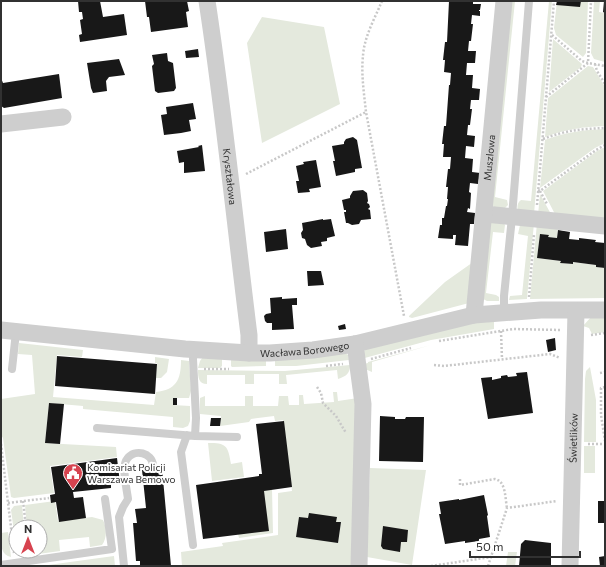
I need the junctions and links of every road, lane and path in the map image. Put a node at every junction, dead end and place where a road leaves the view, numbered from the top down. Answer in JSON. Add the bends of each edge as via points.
{"nodes":[{"id":1,"x":207,"y":1,"type":"edge"},
{"id":2,"x":382,"y":1,"type":"edge"},
{"id":3,"x":504,"y":1,"type":"edge"},
{"id":4,"x":529,"y":1,"type":"edge"},
{"id":5,"x":554,"y":1,"type":"edge"},
{"id":6,"x":591,"y":1,"type":"edge"},
{"id":7,"x":552,"y":35,"type":"junction"},
{"id":8,"x":588,"y":63,"type":"junction"},
{"id":9,"x":596,"y":64,"type":"junction"},
{"id":10,"x":605,"y":66,"type":"edge"},
{"id":11,"x":605,"y":84,"type":"edge"},
{"id":12,"x":546,"y":97,"type":"junction"},
{"id":13,"x":366,"y":112,"type":"junction"},
{"id":14,"x":63,"y":117,"type":"dead end"},
{"id":15,"x":1,"y":124,"type":"edge"},
{"id":16,"x":605,"y":128,"type":"edge"},
{"id":17,"x":543,"y":140,"type":"junction"},
{"id":18,"x":605,"y":145,"type":"edge"},
{"id":19,"x":245,"y":174,"type":"dead end"},
{"id":20,"x":538,"y":190,"type":"junction"},
{"id":21,"x":485,"y":214,"type":"junction"},
{"id":22,"x":512,"y":217,"type":"junction"},
{"id":23,"x":533,"y":219,"type":"junction"},
{"id":24,"x":605,"y":226,"type":"edge"},
{"id":25,"x":528,"y":301,"type":"dead end"},
{"id":26,"x":605,"y":310,"type":"edge"},
{"id":27,"x":576,"y":311,"type":"junction"},
{"id":28,"x":504,"y":312,"type":"junction"},
{"id":29,"x":474,"y":315,"type":"junction"},
{"id":30,"x":8,"y":331,"type":"edge"},
{"id":31,"x":406,"y":331,"type":"junction"},
{"id":32,"x":501,"y":331,"type":"dead end"},
{"id":33,"x":355,"y":344,"type":"junction"},
{"id":34,"x":194,"y":350,"type":"junction"},
{"id":35,"x":249,"y":353,"type":"junction"},
{"id":36,"x":502,"y":359,"type":"junction"},
{"id":37,"x":562,"y":359,"type":"dead end"},
{"id":38,"x":434,"y":364,"type":"dead end"},
{"id":39,"x":12,"y":369,"type":"dead end"},
{"id":40,"x":605,"y":372,"type":"edge"},
{"id":41,"x":600,"y":373,"type":"dead end"},
{"id":42,"x":317,"y":387,"type":"dead end"},
{"id":43,"x":605,"y":387,"type":"edge"},
{"id":44,"x":97,"y":428,"type":"dead end"},
{"id":45,"x":191,"y":435,"type":"junction"},
{"id":46,"x":348,"y":436,"type":"dead end"},
{"id":47,"x":237,"y":437,"type":"dead end"},
{"id":48,"x":605,"y":442,"type":"edge"},
{"id":49,"x":1,"y":444,"type":"edge"},
{"id":50,"x":582,"y":444,"type":"dead end"},
{"id":51,"x":153,"y":466,"type":"dead end"},
{"id":52,"x":460,"y":479,"type":"dead end"},
{"id":53,"x":49,"y":498,"type":"dead end"},
{"id":54,"x":105,"y":499,"type":"dead end"},
{"id":55,"x":23,"y":501,"type":"junction"},
{"id":56,"x":563,"y":501,"type":"dead end"},
{"id":57,"x":8,"y":503,"type":"junction"},
{"id":58,"x":507,"y":508,"type":"junction"},
{"id":59,"x":25,"y":519,"type":"edge"},
{"id":60,"x":193,"y":545,"type":"dead end"},
{"id":61,"x":492,"y":557,"type":"junction"},
{"id":62,"x":15,"y":564,"type":"junction"},
{"id":63,"x":1,"y":565,"type":"edge"},
{"id":64,"x":124,"y":566,"type":"edge"},
{"id":65,"x":359,"y":566,"type":"edge"},
{"id":66,"x":431,"y":566,"type":"edge"},
{"id":67,"x":488,"y":566,"type":"edge"},
{"id":68,"x":570,"y":566,"type":"edge"}],
"edges":[{"from":1,"to":35,"type":"street","name":"Kryształowa"},
{"from":2,"to":13,"type":"path","via":[[366,39],[363,55]]},
{"from":3,"to":21,"type":"street","name":"Muszlowa"},
{"from":4,"to":22,"type":"lane"},
{"from":5,"to":7,"type":"path"},
{"from":6,"to":8,"type":"path"},
{"from":7,"to":8,"type":"path","via":[[582,61]]},
{"from":7,"to":12,"type":"path"},
{"from":8,"to":9,"type":"path"},
{"from":8,"to":12,"type":"path"},
{"from":9,"to":10,"type":"path"},
{"from":9,"to":11,"type":"path"},
{"from":12,"to":17,"type":"path"},
{"from":13,"to":19,"type":"path"},
{"from":13,"to":31,"type":"path"},
{"from":14,"to":15,"type":"street"},
{"from":16,"to":17,"type":"path","via":[[578,129]]},
{"from":17,"to":20,"type":"path"},
{"from":18,"to":20,"type":"path"},
{"from":20,"to":23,"type":"path"},
{"from":21,"to":22,"type":"street"},
{"from":21,"to":29,"type":"street","name":"Muszlowa"},
{"from":22,"to":23,"type":"street"},
{"from":22,"to":28,"type":"lane"},
{"from":23,"to":24,"type":"street"},
{"from":23,"to":25,"type":"path"},
{"from":26,"to":27,"type":"street","name":"Wacława Borowego"},
{"from":27,"to":28,"type":"street","name":"Wacława Borowego"},
{"from":27,"to":68,"type":"street","name":"Świetlików"},
{"from":28,"to":29,"type":"street","name":"Wacława Borowego"},
{"from":29,"to":31,"type":"street","name":"Wacława Borowego"},
{"from":30,"to":34,"type":"street","name":"Wacława Borowego"},
{"from":30,"to":39,"type":"lane"},
{"from":31,"to":33,"type":"street","name":"Wacława Borowego"},
{"from":32,"to":36,"type":"path"},
{"from":33,"to":35,"type":"street","name":"Wacława Borowego","via":[[313,350]]},
{"from":33,"to":65,"type":"street","via":[[363,404]]},
{"from":34,"to":35,"type":"street","name":"Wacława Borowego"},
{"from":34,"to":45,"type":"lane","via":[[196,418]]},
{"from":36,"to":37,"type":"path","via":[[550,354]]},
{"from":36,"to":38,"type":"path","via":[[444,366]]},
{"from":40,"to":41,"type":"path"},
{"from":42,"to":46,"type":"path","via":[[323,403],[336,416]]},
{"from":43,"to":48,"type":"path","via":[[601,388]]},
{"from":44,"to":45,"type":"lane"},
{"from":45,"to":47,"type":"lane"},
{"from":45,"to":60,"type":"lane","via":[[181,452]]},
{"from":48,"to":50,"type":"path"},
{"from":49,"to":57,"type":"path"},
{"from":51,"to":64,"type":"lane","via":[[153,460],[148,456],[135,453],[127,458],[124,466],[128,499],[119,517]]},
{"from":52,"to":58,"type":"path","via":[[460,485],[499,480],[503,485]]},
{"from":53,"to":55,"type":"path"},
{"from":54,"to":62,"type":"lane","via":[[112,549]]},
{"from":55,"to":57,"type":"path"},
{"from":55,"to":59,"type":"path"},
{"from":56,"to":58,"type":"path"},
{"from":57,"to":62,"type":"path"},
{"from":58,"to":61,"type":"path"},
{"from":61,"to":66,"type":"path"},
{"from":61,"to":67,"type":"path"},
{"from":62,"to":63,"type":"lane"}]}
